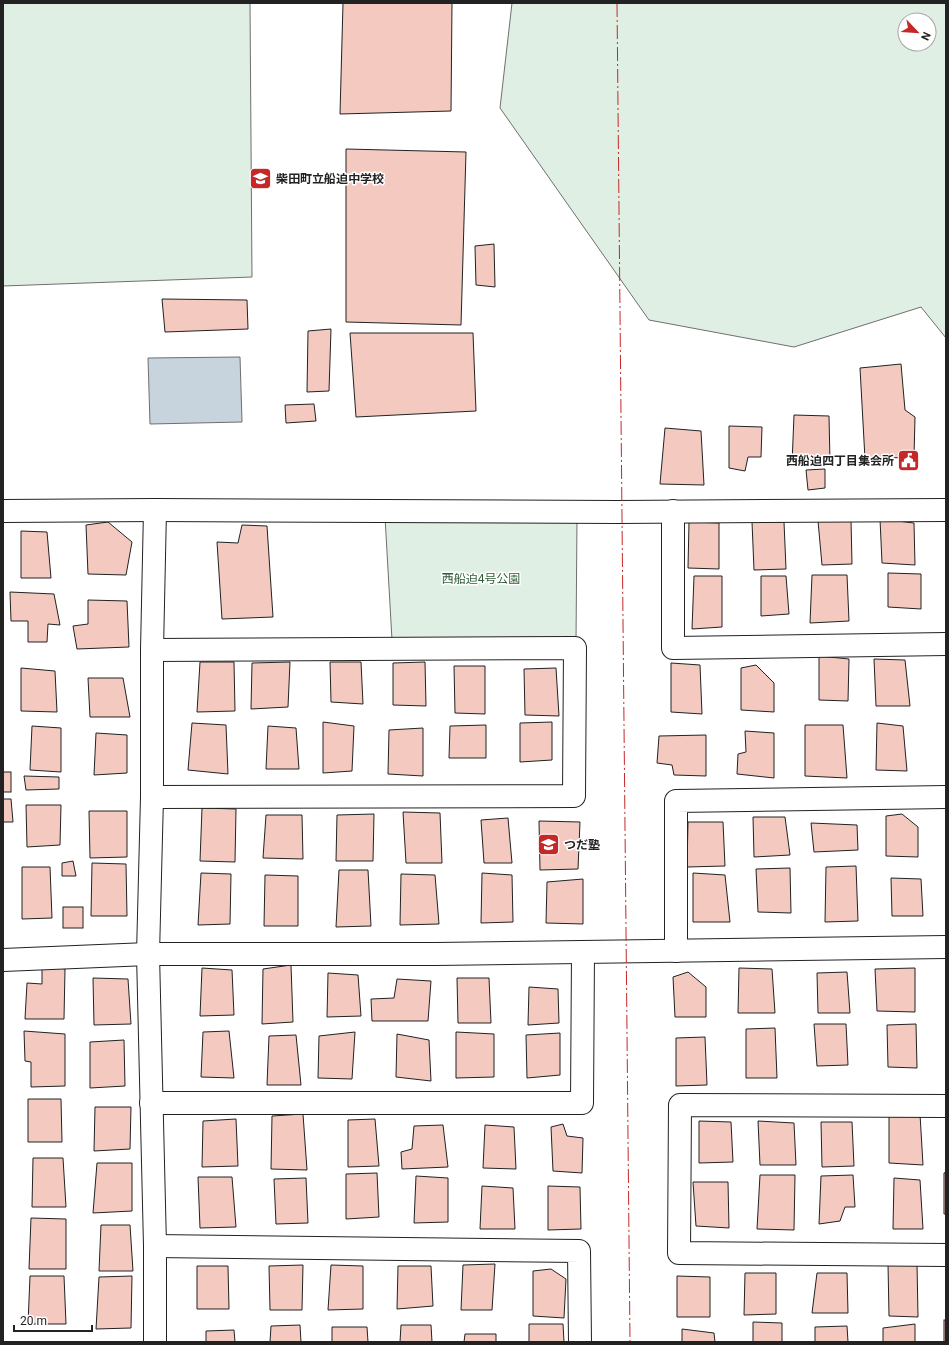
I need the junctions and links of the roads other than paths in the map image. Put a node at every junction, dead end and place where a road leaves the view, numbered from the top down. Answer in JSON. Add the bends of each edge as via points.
{"nodes":[{"id":1,"x":155,"y":510,"type":"junction"},
{"id":2,"x":946,"y":510,"type":"edge"},
{"id":3,"x":3,"y":511,"type":"edge"},
{"id":4,"x":673,"y":511,"type":"junction"},
{"id":5,"x":946,"y":644,"type":"edge"},
{"id":6,"x":152,"y":650,"type":"junction"},
{"id":7,"x":152,"y":797,"type":"junction"},
{"id":8,"x":946,"y":797,"type":"edge"},
{"id":9,"x":946,"y":947,"type":"edge"},
{"id":10,"x":676,"y":951,"type":"junction"},
{"id":11,"x":583,"y":952,"type":"junction"},
{"id":12,"x":148,"y":954,"type":"junction"},
{"id":13,"x":3,"y":960,"type":"edge"},
{"id":14,"x":151,"y":1103,"type":"junction"},
{"id":15,"x":946,"y":1106,"type":"edge"},
{"id":16,"x":155,"y":1246,"type":"junction"},
{"id":17,"x":946,"y":1255,"type":"edge"},
{"id":18,"x":155,"y":1342,"type":"edge"},
{"id":19,"x":580,"y":1342,"type":"edge"}],
"edges":[{"from":1,"to":3,"type":"street"},
{"from":1,"to":4,"type":"street"},
{"from":1,"to":6,"type":"street"},
{"from":2,"to":4,"type":"street"},
{"from":4,"to":5,"type":"street","via":[[673,648]]},
{"from":6,"to":7,"type":"street"},
{"from":6,"to":7,"type":"street","via":[[575,648],[574,796]]},
{"from":7,"to":12,"type":"street"},
{"from":8,"to":10,"type":"street","via":[[676,801]]},
{"from":9,"to":10,"type":"street"},
{"from":10,"to":11,"type":"street"},
{"from":11,"to":12,"type":"street"},
{"from":11,"to":14,"type":"street","via":[[582,1103]]},
{"from":12,"to":13,"type":"street"},
{"from":12,"to":14,"type":"street"},
{"from":14,"to":16,"type":"street"},
{"from":15,"to":17,"type":"street","via":[[680,1105],[680,1253]]},
{"from":16,"to":18,"type":"street"},
{"from":16,"to":19,"type":"street","via":[[579,1251]]}]}
